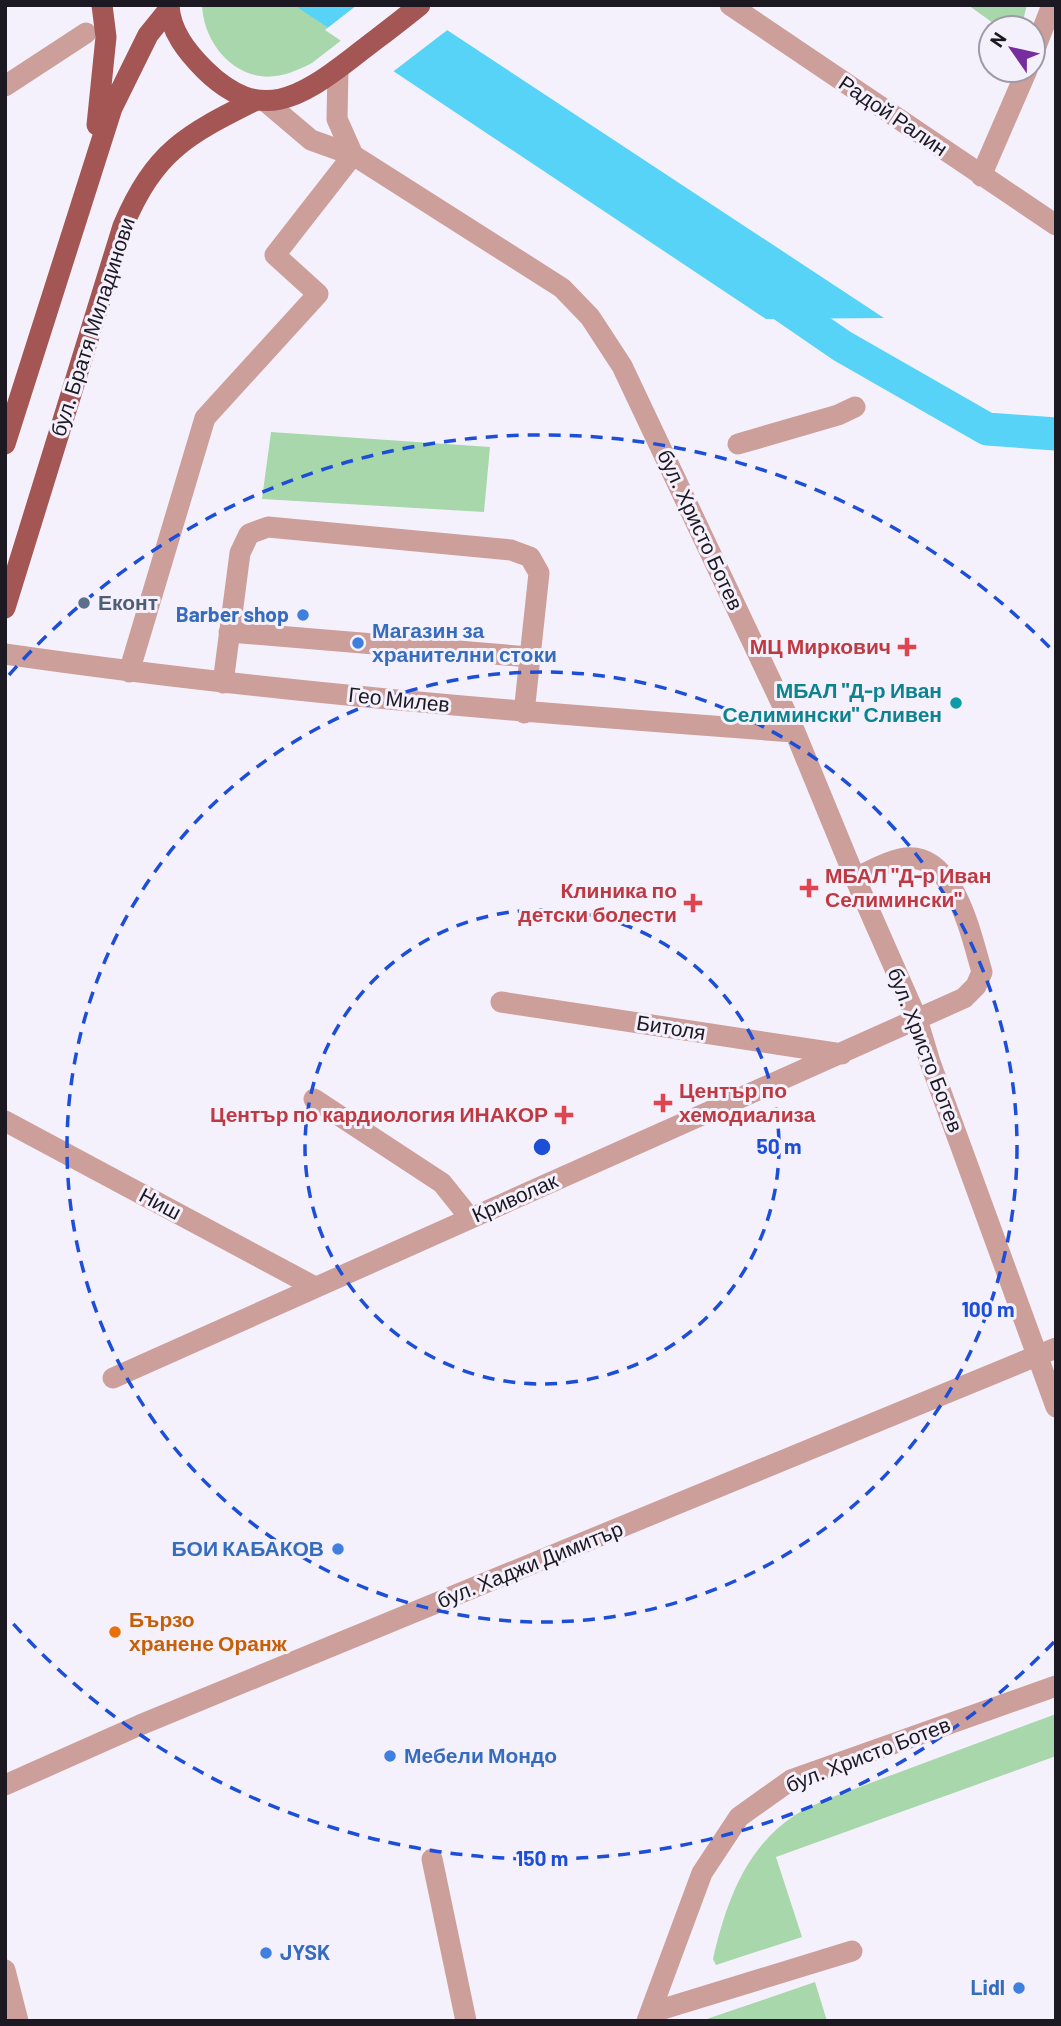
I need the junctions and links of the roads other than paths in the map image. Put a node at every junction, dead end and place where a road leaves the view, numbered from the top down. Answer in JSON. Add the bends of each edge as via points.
{"nodes":[{"id":1,"x":103,"y":5,"type":"edge"},
{"id":2,"x":420,"y":5,"type":"edge"},
{"id":3,"x":730,"y":5,"type":"edge"},
{"id":4,"x":169,"y":7,"type":"edge"},
{"id":5,"x":86,"y":33,"type":"dead end"},
{"id":6,"x":342,"y":66,"type":"junction"},
{"id":7,"x":1021,"y":84,"type":"edge"},
{"id":8,"x":5,"y":86,"type":"edge"},
{"id":9,"x":260,"y":101,"type":"junction"},
{"id":10,"x":354,"y":155,"type":"junction"},
{"id":11,"x":92,"y":168,"type":"junction"},
{"id":12,"x":981,"y":176,"type":"junction"},
{"id":13,"x":1056,"y":225,"type":"edge"},
{"id":14,"x":12,"y":395,"type":"edge"},
{"id":15,"x":855,"y":407,"type":"dead end"},
{"id":16,"x":5,"y":444,"type":"edge"},
{"id":17,"x":738,"y":444,"type":"dead end"},
{"id":18,"x":5,"y":608,"type":"edge"},
{"id":19,"x":229,"y":632,"type":"junction"},
{"id":20,"x":5,"y":654,"type":"edge"},
{"id":21,"x":530,"y":657,"type":"junction"},
{"id":22,"x":129,"y":672,"type":"junction"},
{"id":23,"x":223,"y":683,"type":"junction"},
{"id":24,"x":524,"y":712,"type":"junction"},
{"id":25,"x":795,"y":732,"type":"junction"},
{"id":26,"x":855,"y":878,"type":"junction"},
{"id":27,"x":501,"y":1002,"type":"dead end"},
{"id":28,"x":917,"y":1019,"type":"junction"},
{"id":29,"x":842,"y":1054,"type":"junction"},
{"id":30,"x":314,"y":1099,"type":"dead end"},
{"id":31,"x":5,"y":1121,"type":"edge"},
{"id":32,"x":470,"y":1218,"type":"junction"},
{"id":33,"x":315,"y":1287,"type":"junction"},
{"id":34,"x":1047,"y":1352,"type":"edge"},
{"id":35,"x":113,"y":1378,"type":"dead end"},
{"id":36,"x":1056,"y":1407,"type":"edge"},
{"id":37,"x":1056,"y":1686,"type":"edge"},
{"id":38,"x":5,"y":1784,"type":"edge"},
{"id":39,"x":432,"y":1858,"type":"dead end"},
{"id":40,"x":852,"y":1951,"type":"dead end"},
{"id":41,"x":5,"y":1970,"type":"edge"},
{"id":42,"x":648,"y":2017,"type":"edge"},
{"id":43,"x":18,"y":2021,"type":"edge"},
{"id":44,"x":466,"y":2021,"type":"edge"}],
"edges":[{"from":1,"to":11,"type":"main road","via":[[106,37]]},
{"from":2,"to":6,"type":"main road","name":"бул. Братя Миладинови"},
{"from":3,"to":12,"type":"street","name":"Радой Ралин"},
{"from":4,"to":9,"type":"main road","via":[[176,33],[195,60],[231,89]]},
{"from":4,"to":11,"type":"main road","via":[[126,76]]},
{"from":5,"to":8,"type":"street"},
{"from":6,"to":9,"type":"main road","name":"бул. Братя Миладинови","via":[[290,98]]},
{"from":6,"to":10,"type":"street","via":[[337,119]]},
{"from":7,"to":12,"type":"street"},
{"from":9,"to":10,"type":"street","name":"бул. Христо Ботев","via":[[311,140]]},
{"from":9,"to":18,"type":"main road","name":"бул. Братя Миладинови","via":[[183,139],[153,171],[131,208]]},
{"from":10,"to":22,"type":"street","via":[[275,255],[317,294],[205,418]]},
{"from":10,"to":25,"type":"street","name":"бул. Христо Ботев","via":[[562,288],[590,317],[622,366]]},
{"from":11,"to":14,"type":"main road"},
{"from":12,"to":13,"type":"street","name":"Радой Ралин"},
{"from":14,"to":16,"type":"main road"},
{"from":15,"to":17,"type":"street"},
{"from":19,"to":21,"type":"street"},
{"from":19,"to":21,"type":"street","via":[[240,553],[249,534],[268,527],[511,550],[530,557],[539,573]]},
{"from":19,"to":23,"type":"street"},
{"from":20,"to":22,"type":"street","name":"Гео Милев"},
{"from":21,"to":24,"type":"street"},
{"from":22,"to":23,"type":"street","name":"Гео Милев"},
{"from":23,"to":24,"type":"street","name":"Гео Милев"},
{"from":24,"to":25,"type":"street","name":"Гео Милев"},
{"from":25,"to":26,"type":"street","name":"бул. Христо Ботев"},
{"from":26,"to":28,"type":"street","name":"бул. Христо Ботев"},
{"from":26,"to":28,"type":"street","name":"Криволак","via":[[902,859],[916,859],[947,878],[958,897],[982,972],[964,998]]},
{"from":27,"to":29,"type":"street","name":"Битоля"},
{"from":28,"to":29,"type":"street","name":"Криволак"},
{"from":28,"to":34,"type":"street","name":"бул. Христо Ботев","via":[[934,1074]]},
{"from":29,"to":32,"type":"street","name":"Криволак"},
{"from":30,"to":32,"type":"street","via":[[443,1183]]},
{"from":31,"to":33,"type":"street","name":"Ниш"},
{"from":32,"to":33,"type":"street","name":"Криволак"},
{"from":33,"to":35,"type":"street","name":"Криволак"},
{"from":34,"to":36,"type":"street","name":"бул. Христо Ботев"},
{"from":34,"to":38,"type":"street","name":"бул. Хаджи Димитър"},
{"from":37,"to":42,"type":"street","name":"бул. Христо Ботев","via":[[791,1780],[739,1817],[702,1874]]},
{"from":39,"to":44,"type":"street"},
{"from":40,"to":42,"type":"street"},
{"from":41,"to":43,"type":"street"}]}
